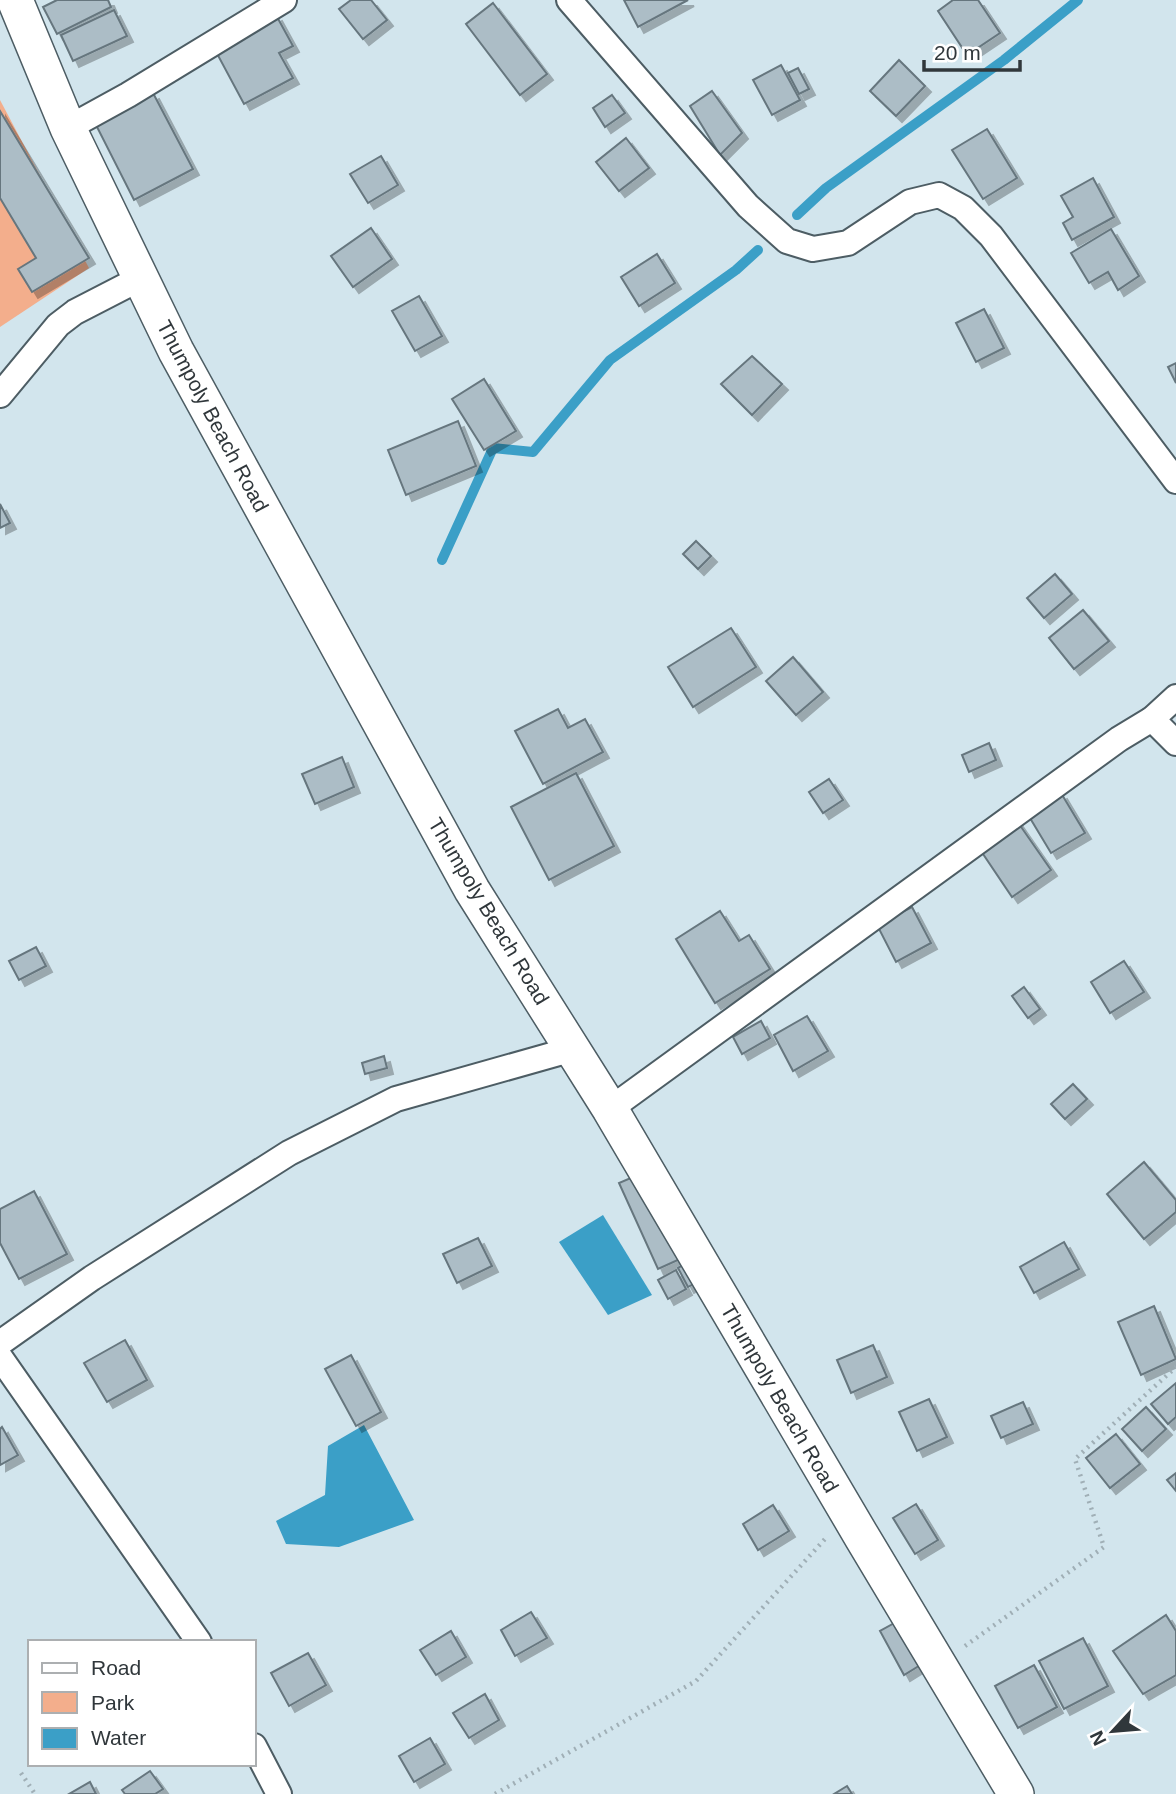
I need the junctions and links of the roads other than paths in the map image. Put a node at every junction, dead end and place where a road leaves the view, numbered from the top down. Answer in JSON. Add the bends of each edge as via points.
{"nodes":[{"id":1,"x":15,"y":0,"type":"edge"},
{"id":2,"x":284,"y":0,"type":"edge"},
{"id":3,"x":569,"y":0,"type":"edge"},
{"id":4,"x":68,"y":128,"type":"junction"},
{"id":5,"x":141,"y":278,"type":"junction"},
{"id":6,"x":0,"y":395,"type":"edge"},
{"id":7,"x":1176,"y":481,"type":"edge"},
{"id":8,"x":1176,"y":697,"type":"edge"},
{"id":9,"x":1152,"y":719,"type":"junction"},
{"id":10,"x":1176,"y":743,"type":"edge"},
{"id":11,"x":573,"y":1049,"type":"junction"},
{"id":12,"x":610,"y":1110,"type":"junction"},
{"id":13,"x":0,"y":1343,"type":"edge"},
{"id":14,"x":0,"y":1357,"type":"edge"},
{"id":15,"x":198,"y":1640,"type":"edge"},
{"id":16,"x":256,"y":1750,"type":"edge"},
{"id":17,"x":279,"y":1794,"type":"edge"},
{"id":18,"x":1016,"y":1794,"type":"edge"}],
"edges":[{"from":1,"to":4,"type":"main road","name":"Thumpoly Beach Road"},
{"from":2,"to":4,"type":"street"},
{"from":3,"to":7,"type":"street","via":[[748,206],[787,241],[813,249],[848,243],[910,202],[939,195],[963,208],[991,236]]},
{"from":4,"to":5,"type":"main road","name":"Thumpoly Beach Road"},
{"from":5,"to":6,"type":"street","via":[[58,325]]},
{"from":5,"to":11,"type":"main road","name":"Thumpoly Beach Road","via":[[176,351],[472,890]]},
{"from":8,"to":9,"type":"street"},
{"from":9,"to":10,"type":"street"},
{"from":9,"to":12,"type":"street"},
{"from":11,"to":12,"type":"main road","name":"Thumpoly Beach Road"},
{"from":11,"to":13,"type":"street","via":[[396,1099],[289,1153],[92,1278]]},
{"from":12,"to":18,"type":"main road","name":"Thumpoly Beach Road"},
{"from":14,"to":15,"type":"street"},
{"from":16,"to":17,"type":"street"}]}
